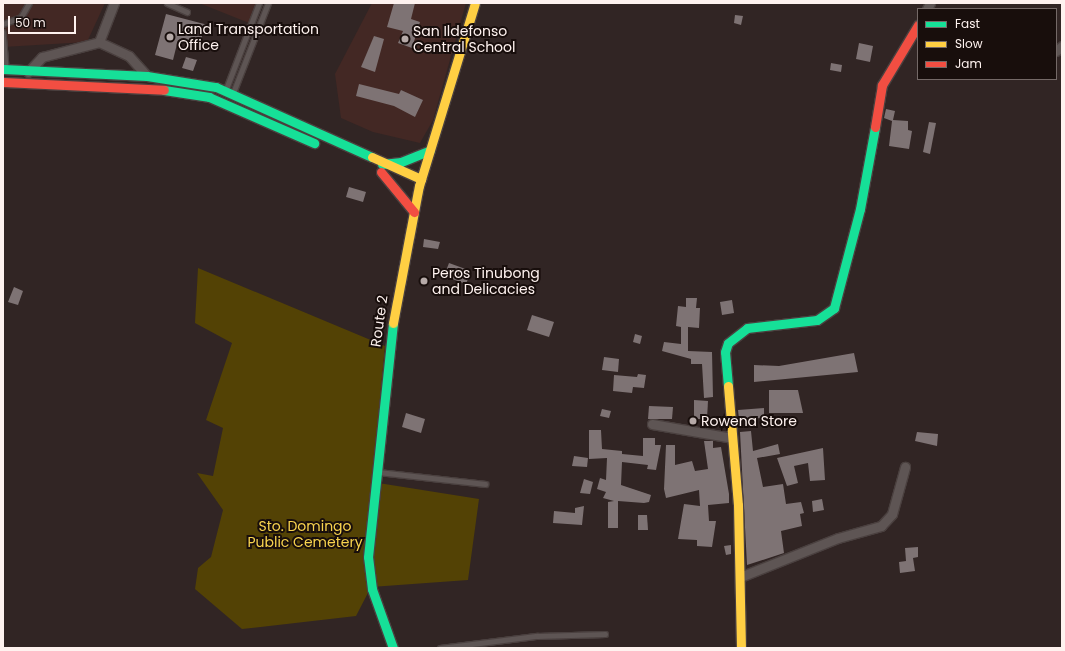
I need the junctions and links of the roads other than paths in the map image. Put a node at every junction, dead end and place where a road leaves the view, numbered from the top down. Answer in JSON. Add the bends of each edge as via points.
{"nodes":[{"id":1,"x":29,"y":3,"type":"edge"},
{"id":2,"x":114,"y":3,"type":"edge"},
{"id":3,"x":167,"y":3,"type":"edge"},
{"id":4,"x":259,"y":3,"type":"edge"},
{"id":5,"x":268,"y":3,"type":"edge"},
{"id":6,"x":475,"y":3,"type":"edge"},
{"id":7,"x":187,"y":12,"type":"dead end"},
{"id":8,"x":253,"y":21,"type":"junction"},
{"id":9,"x":3,"y":24,"type":"edge"},
{"id":10,"x":260,"y":24,"type":"junction"},
{"id":11,"x":917,"y":26,"type":"edge"},
{"id":12,"x":3,"y":32,"type":"edge"},
{"id":13,"x":99,"y":42,"type":"junction"},
{"id":14,"x":29,"y":68,"type":"junction"},
{"id":15,"x":5,"y":69,"type":"edge"},
{"id":16,"x":147,"y":76,"type":"junction"},
{"id":17,"x":5,"y":82,"type":"edge"},
{"id":18,"x":27,"y":82,"type":"junction"},
{"id":19,"x":229,"y":93,"type":"junction"},
{"id":20,"x":224,"y":104,"type":"junction"},
{"id":21,"x":430,"y":150,"type":"junction"},
{"id":22,"x":381,"y":168,"type":"junction"},
{"id":23,"x":420,"y":183,"type":"junction"},
{"id":24,"x":414,"y":212,"type":"junction"},
{"id":25,"x":652,"y":424,"type":"dead end"},
{"id":26,"x":732,"y":438,"type":"junction"},
{"id":27,"x":905,"y":467,"type":"dead end"},
{"id":28,"x":374,"y":472,"type":"junction"},
{"id":29,"x":485,"y":484,"type":"dead end"},
{"id":30,"x":740,"y":577,"type":"junction"},
{"id":31,"x":605,"y":634,"type":"dead end"},
{"id":32,"x":393,"y":648,"type":"edge"},
{"id":33,"x":440,"y":648,"type":"edge"},
{"id":34,"x":741,"y":648,"type":"edge"}],
"edges":[{"from":1,"to":9,"type":"lane","via":[[21,17]]},
{"from":2,"to":13,"type":"street"},
{"from":3,"to":7,"type":"lane"},
{"from":4,"to":8,"type":"lane"},
{"from":5,"to":10,"type":"lane"},
{"from":6,"to":21,"type":"main road","name":"Route 2"},
{"from":8,"to":10,"type":"lane"},
{"from":8,"to":19,"type":"lane"},
{"from":10,"to":19,"type":"lane"},
{"from":11,"to":26,"type":"main road","via":[[901,48],[882,85],[860,209],[834,308],[817,320],[747,328],[728,342],[725,352]]},
{"from":12,"to":15,"type":"lane"},
{"from":13,"to":14,"type":"street","via":[[42,57]]},
{"from":13,"to":16,"type":"street","via":[[129,56]]},
{"from":14,"to":15,"type":"main road"},
{"from":14,"to":16,"type":"main road"},
{"from":14,"to":18,"type":"street"},
{"from":15,"to":17,"type":"lane"},
{"from":16,"to":19,"type":"main road","via":[[182,79]]},
{"from":17,"to":18,"type":"main road"},
{"from":18,"to":20,"type":"main road","via":[[151,88]]},
{"from":19,"to":20,"type":"lane"},
{"from":19,"to":20,"type":"lane"},
{"from":19,"to":22,"type":"main road"},
{"from":20,"to":22,"type":"main road"},
{"from":21,"to":22,"type":"main road"},
{"from":21,"to":23,"type":"main road","name":"Route 2"},
{"from":22,"to":23,"type":"main road"},
{"from":22,"to":24,"type":"main road"},
{"from":23,"to":24,"type":"main road","name":"Route 2"},
{"from":24,"to":28,"type":"main road","name":"Route 2","via":[[397,293]]},
{"from":25,"to":26,"type":"street"},
{"from":26,"to":30,"type":"main road"},
{"from":27,"to":30,"type":"street","via":[[892,514],[881,526],[838,538]]},
{"from":28,"to":29,"type":"lane"},
{"from":28,"to":32,"type":"main road","name":"Route 2","via":[[368,558],[372,589]]},
{"from":30,"to":34,"type":"main road"},
{"from":31,"to":33,"type":"lane","via":[[537,636]]}]}
